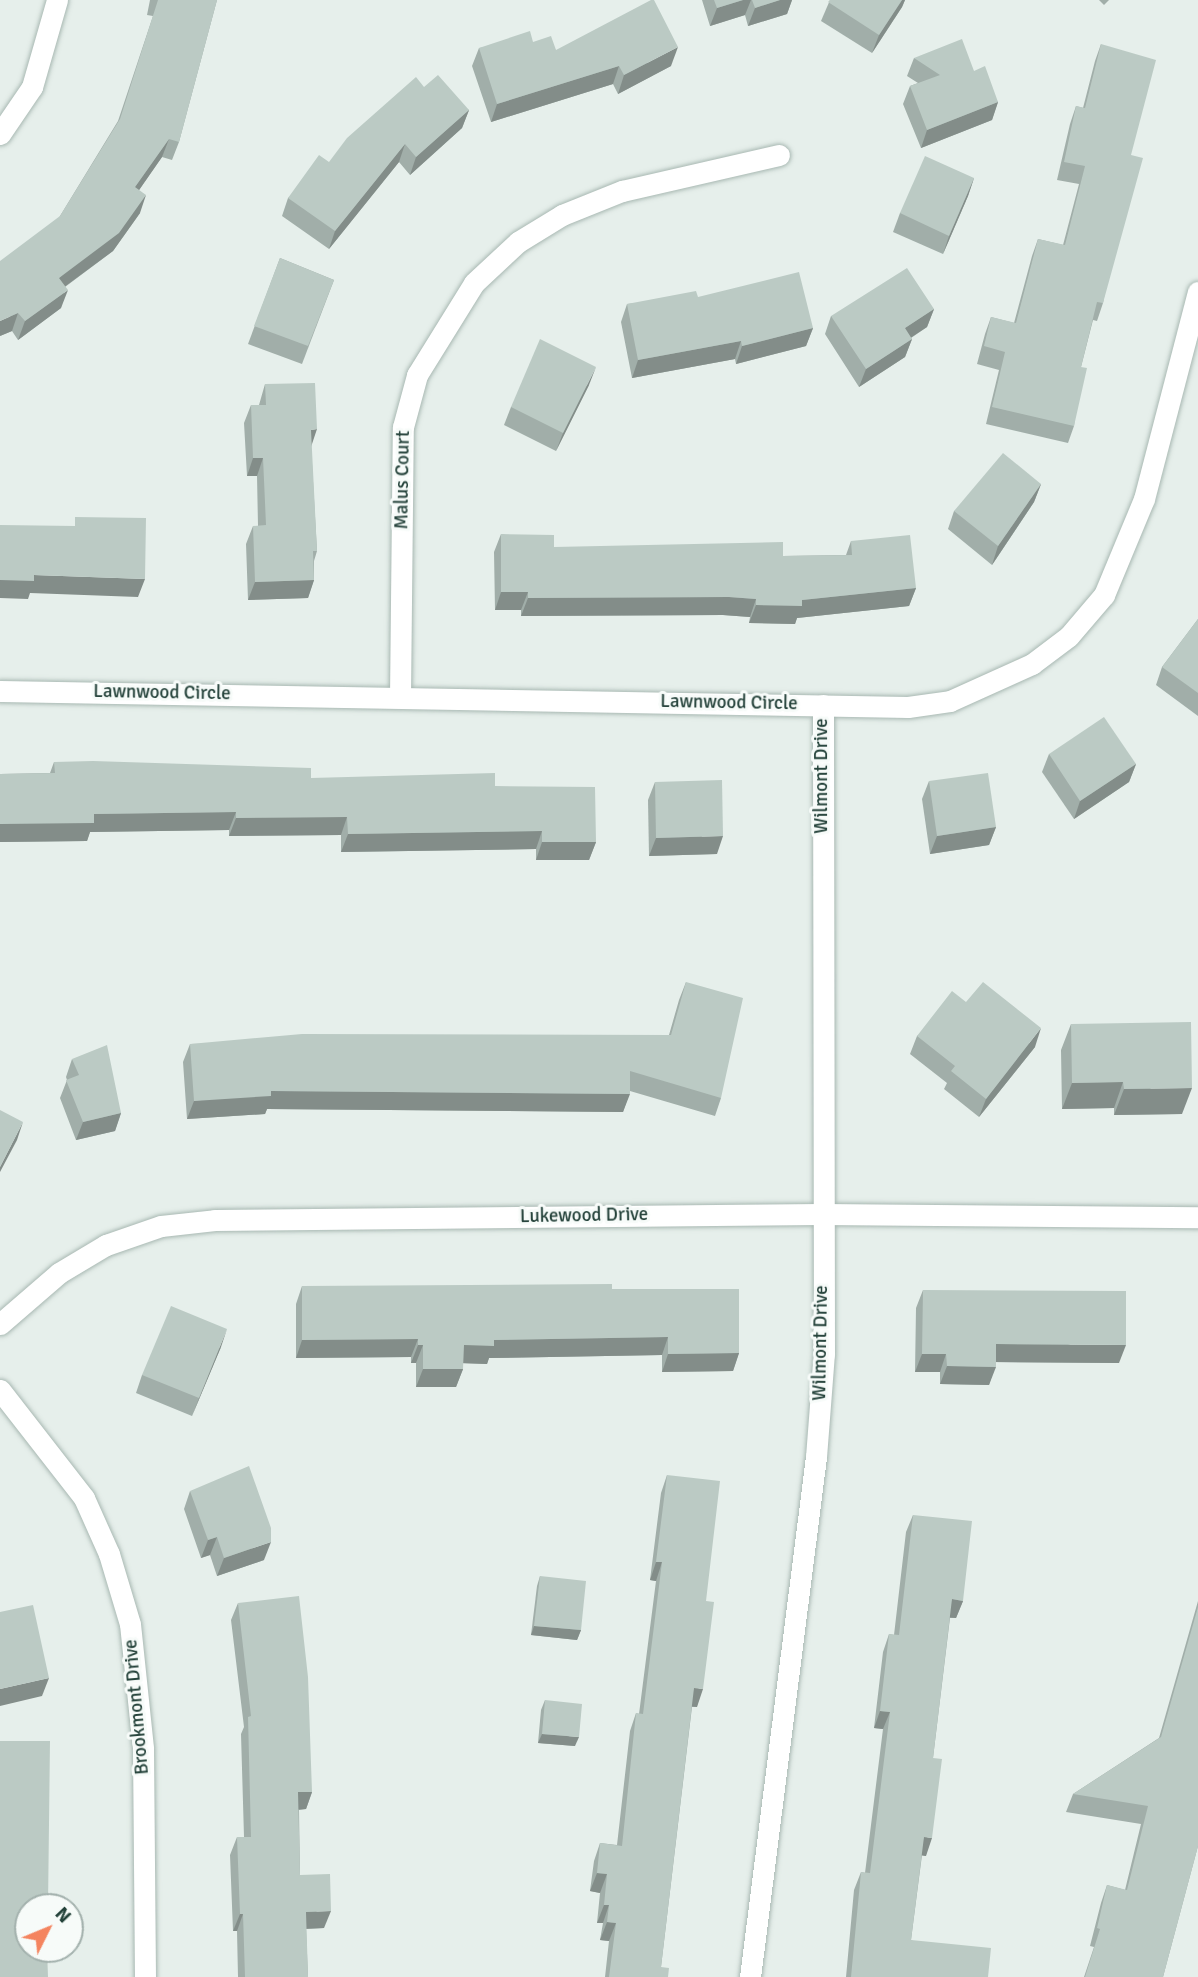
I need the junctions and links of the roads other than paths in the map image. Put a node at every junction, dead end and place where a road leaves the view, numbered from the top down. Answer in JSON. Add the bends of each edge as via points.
{"nodes":[{"id":1,"x":57,"y":0,"type":"edge"},
{"id":2,"x":0,"y":134,"type":"edge"},
{"id":3,"x":779,"y":155,"type":"dead end"},
{"id":4,"x":1198,"y":292,"type":"edge"},
{"id":5,"x":0,"y":691,"type":"edge"},
{"id":6,"x":400,"y":697,"type":"junction"},
{"id":7,"x":823,"y":705,"type":"junction"},
{"id":8,"x":821,"y":1214,"type":"junction"},
{"id":9,"x":1198,"y":1217,"type":"edge"},
{"id":10,"x":0,"y":1324,"type":"edge"},
{"id":11,"x":0,"y":1390,"type":"edge"},
{"id":12,"x":145,"y":1977,"type":"edge"},
{"id":13,"x":750,"y":1977,"type":"edge"}],
"edges":[{"from":1,"to":2,"type":"street","via":[[32,86]]},
{"from":3,"to":6,"type":"street","name":"Malus Court","via":[[622,191],[562,215],[518,242],[474,283],[417,375],[403,427]]},
{"from":4,"to":7,"type":"street","name":"Lawnwood Circle","via":[[1127,547],[1104,595],[1069,636],[1031,664],[950,701],[908,707]]},
{"from":5,"to":6,"type":"street","name":"Lawnwood Circle"},
{"from":6,"to":7,"type":"street","name":"Lawnwood Circle"},
{"from":7,"to":8,"type":"street","name":"Wilmont Drive"},
{"from":8,"to":9,"type":"street","name":"Lukewood Drive"},
{"from":8,"to":10,"type":"street","name":"Lukewood Drive","via":[[215,1220],[161,1226],[106,1245],[59,1273]]},
{"from":8,"to":13,"type":"street","name":"Wilmont Drive","via":[[824,1354],[816,1457]]},
{"from":11,"to":12,"type":"street","name":"Brookmont Drive","via":[[84,1498],[109,1554],[130,1624],[143,1748]]}]}
